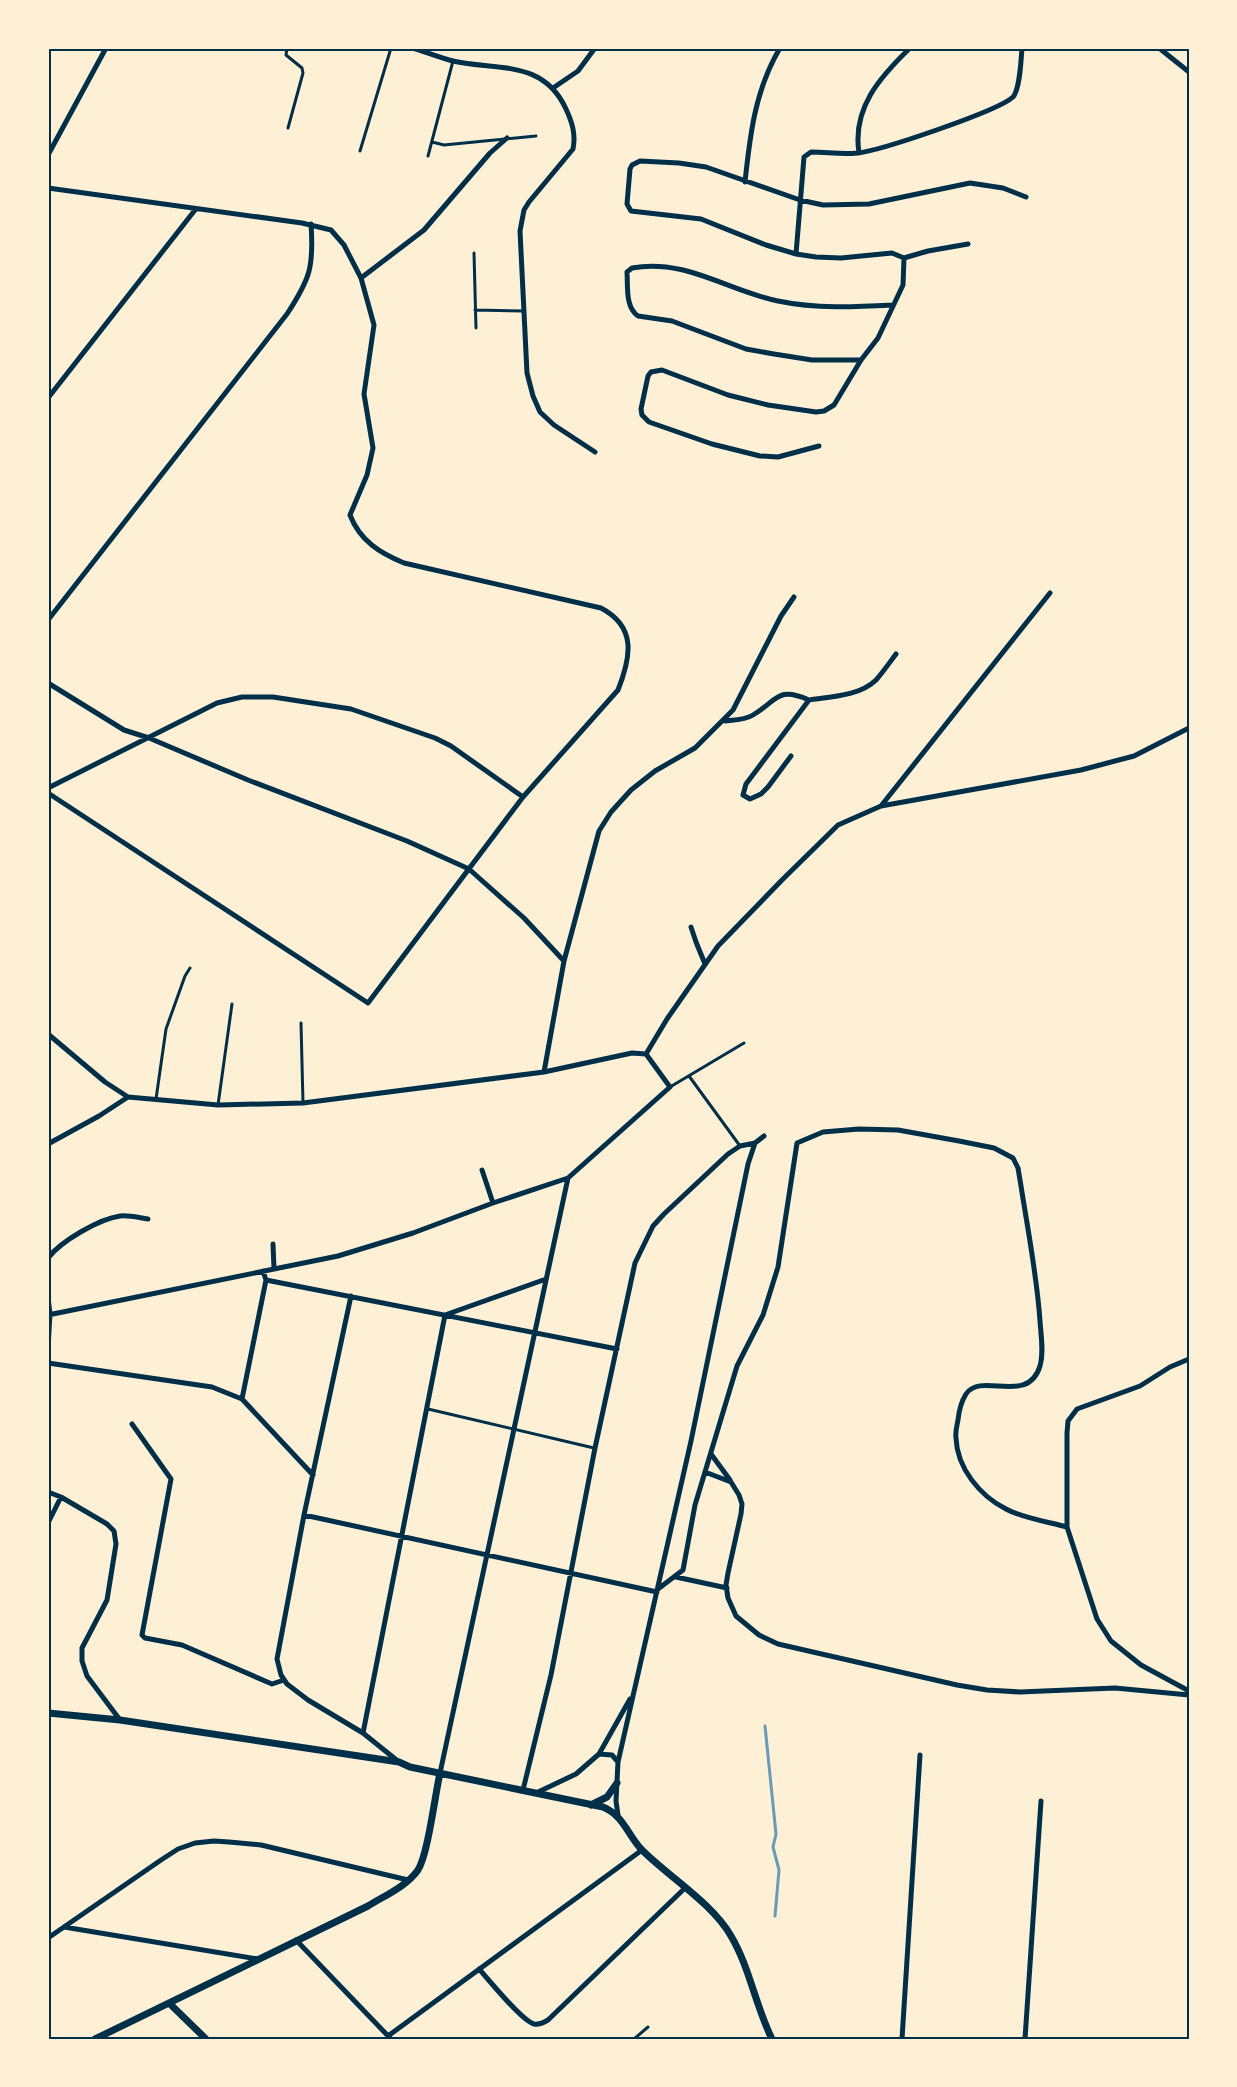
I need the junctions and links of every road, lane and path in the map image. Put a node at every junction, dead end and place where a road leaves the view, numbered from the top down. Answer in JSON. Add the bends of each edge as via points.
{"nodes":[{"id":1,"x":106,"y":48,"type":"edge"},
{"id":2,"x":287,"y":48,"type":"edge"},
{"id":3,"x":391,"y":48,"type":"edge"},
{"id":4,"x":413,"y":48,"type":"edge"},
{"id":5,"x":595,"y":48,"type":"edge"},
{"id":6,"x":780,"y":48,"type":"edge"},
{"id":7,"x":910,"y":48,"type":"edge"},
{"id":8,"x":1022,"y":48,"type":"edge"},
{"id":9,"x":1159,"y":48,"type":"edge"},
{"id":10,"x":453,"y":61,"type":"junction"},
{"id":11,"x":1189,"y":72,"type":"edge"},
{"id":12,"x":553,"y":87,"type":"junction"},
{"id":13,"x":288,"y":128,"type":"dead end"},
{"id":14,"x":536,"y":136,"type":"dead end"},
{"id":15,"x":507,"y":138,"type":"junction"},
{"id":16,"x":432,"y":142,"type":"junction"},
{"id":17,"x":360,"y":150,"type":"dead end"},
{"id":18,"x":859,"y":153,"type":"junction"},
{"id":19,"x":48,"y":155,"type":"edge"},
{"id":20,"x":428,"y":156,"type":"dead end"},
{"id":21,"x":745,"y":182,"type":"junction"},
{"id":22,"x":48,"y":188,"type":"edge"},
{"id":23,"x":1026,"y":196,"type":"dead end"},
{"id":24,"x":800,"y":200,"type":"junction"},
{"id":25,"x":195,"y":210,"type":"junction"},
{"id":26,"x":312,"y":224,"type":"junction"},
{"id":27,"x":968,"y":244,"type":"dead end"},
{"id":28,"x":474,"y":253,"type":"dead end"},
{"id":29,"x":796,"y":254,"type":"junction"},
{"id":30,"x":904,"y":258,"type":"junction"},
{"id":31,"x":362,"y":278,"type":"junction"},
{"id":32,"x":893,"y":305,"type":"junction"},
{"id":33,"x":475,"y":310,"type":"junction"},
{"id":34,"x":523,"y":311,"type":"junction"},
{"id":35,"x":476,"y":328,"type":"dead end"},
{"id":36,"x":861,"y":360,"type":"junction"},
{"id":37,"x":48,"y":398,"type":"edge"},
{"id":38,"x":819,"y":446,"type":"dead end"},
{"id":39,"x":595,"y":452,"type":"dead end"},
{"id":40,"x":1050,"y":593,"type":"dead end"},
{"id":41,"x":794,"y":597,"type":"dead end"},
{"id":42,"x":48,"y":620,"type":"edge"},
{"id":43,"x":896,"y":654,"type":"dead end"},
{"id":44,"x":48,"y":683,"type":"edge"},
{"id":45,"x":808,"y":700,"type":"junction"},
{"id":46,"x":725,"y":721,"type":"junction"},
{"id":47,"x":1189,"y":728,"type":"edge"},
{"id":48,"x":149,"y":738,"type":"junction"},
{"id":49,"x":791,"y":756,"type":"dead end"},
{"id":50,"x":48,"y":788,"type":"edge"},
{"id":51,"x":48,"y":793,"type":"edge"},
{"id":52,"x":523,"y":797,"type":"junction"},
{"id":53,"x":881,"y":806,"type":"junction"},
{"id":54,"x":469,"y":868,"type":"junction"},
{"id":55,"x":691,"y":927,"type":"dead end"},
{"id":56,"x":564,"y":961,"type":"junction"},
{"id":57,"x":705,"y":964,"type":"junction"},
{"id":58,"x":190,"y":968,"type":"dead end"},
{"id":59,"x":232,"y":1004,"type":"dead end"},
{"id":60,"x":301,"y":1023,"type":"dead end"},
{"id":61,"x":48,"y":1034,"type":"edge"},
{"id":62,"x":744,"y":1043,"type":"dead end"},
{"id":63,"x":646,"y":1054,"type":"junction"},
{"id":64,"x":544,"y":1072,"type":"junction"},
{"id":65,"x":689,"y":1076,"type":"junction"},
{"id":66,"x":670,"y":1087,"type":"junction"},
{"id":67,"x":128,"y":1097,"type":"junction"},
{"id":68,"x":156,"y":1101,"type":"junction"},
{"id":69,"x":303,"y":1103,"type":"junction"},
{"id":70,"x":218,"y":1105,"type":"junction"},
{"id":71,"x":764,"y":1136,"type":"dead end"},
{"id":72,"x":755,"y":1143,"type":"junction"},
{"id":73,"x":48,"y":1144,"type":"edge"},
{"id":74,"x":740,"y":1146,"type":"junction"},
{"id":75,"x":482,"y":1170,"type":"dead end"},
{"id":76,"x":568,"y":1178,"type":"junction"},
{"id":77,"x":493,"y":1203,"type":"junction"},
{"id":78,"x":148,"y":1219,"type":"dead end"},
{"id":79,"x":273,"y":1244,"type":"dead end"},
{"id":80,"x":48,"y":1258,"type":"edge"},
{"id":81,"x":274,"y":1269,"type":"junction"},
{"id":82,"x":263,"y":1271,"type":"junction"},
{"id":83,"x":546,"y":1279,"type":"junction"},
{"id":84,"x":266,"y":1280,"type":"junction"},
{"id":85,"x":351,"y":1296,"type":"junction"},
{"id":86,"x":48,"y":1297,"type":"edge"},
{"id":87,"x":49,"y":1315,"type":"edge"},
{"id":88,"x":446,"y":1315,"type":"junction"},
{"id":89,"x":534,"y":1333,"type":"junction"},
{"id":90,"x":48,"y":1348,"type":"edge"},
{"id":91,"x":616,"y":1349,"type":"junction"},
{"id":92,"x":1189,"y":1359,"type":"edge"},
{"id":93,"x":48,"y":1364,"type":"edge"},
{"id":94,"x":242,"y":1399,"type":"junction"},
{"id":95,"x":427,"y":1409,"type":"junction"},
{"id":96,"x":132,"y":1424,"type":"dead end"},
{"id":97,"x":514,"y":1429,"type":"junction"},
{"id":98,"x":595,"y":1448,"type":"junction"},
{"id":99,"x":710,"y":1454,"type":"junction"},
{"id":100,"x":705,"y":1472,"type":"junction"},
{"id":101,"x":314,"y":1475,"type":"junction"},
{"id":102,"x":731,"y":1482,"type":"junction"},
{"id":103,"x":48,"y":1492,"type":"edge"},
{"id":104,"x":61,"y":1497,"type":"junction"},
{"id":105,"x":304,"y":1515,"type":"junction"},
{"id":106,"x":48,"y":1522,"type":"edge"},
{"id":107,"x":1067,"y":1527,"type":"junction"},
{"id":108,"x":402,"y":1536,"type":"junction"},
{"id":109,"x":487,"y":1555,"type":"junction"},
{"id":110,"x":572,"y":1574,"type":"junction"},
{"id":111,"x":676,"y":1577,"type":"junction"},
{"id":112,"x":727,"y":1588,"type":"junction"},
{"id":113,"x":657,"y":1591,"type":"junction"},
{"id":114,"x":284,"y":1680,"type":"junction"},
{"id":115,"x":1189,"y":1693,"type":"edge"},
{"id":116,"x":632,"y":1695,"type":"junction"},
{"id":117,"x":48,"y":1713,"type":"edge"},
{"id":118,"x":120,"y":1720,"type":"junction"},
{"id":119,"x":363,"y":1733,"type":"junction"},
{"id":120,"x":598,"y":1754,"type":"junction"},
{"id":121,"x":920,"y":1755,"type":"dead end"},
{"id":122,"x":399,"y":1762,"type":"junction"},
{"id":123,"x":618,"y":1762,"type":"junction"},
{"id":124,"x":440,"y":1773,"type":"junction"},
{"id":125,"x":617,"y":1783,"type":"junction"},
{"id":126,"x":523,"y":1790,"type":"junction"},
{"id":127,"x":536,"y":1793,"type":"junction"},
{"id":128,"x":1041,"y":1801,"type":"dead end"},
{"id":129,"x":591,"y":1805,"type":"junction"},
{"id":130,"x":618,"y":1815,"type":"junction"},
{"id":131,"x":642,"y":1850,"type":"junction"},
{"id":132,"x":408,"y":1881,"type":"junction"},
{"id":133,"x":685,"y":1888,"type":"junction"},
{"id":134,"x":64,"y":1927,"type":"junction"},
{"id":135,"x":48,"y":1938,"type":"edge"},
{"id":136,"x":296,"y":1940,"type":"junction"},
{"id":137,"x":258,"y":1959,"type":"junction"},
{"id":138,"x":479,"y":1969,"type":"junction"},
{"id":139,"x":169,"y":2003,"type":"junction"},
{"id":140,"x":648,"y":2027,"type":"dead end"},
{"id":141,"x":389,"y":2037,"type":"edge"},
{"id":142,"x":96,"y":2039,"type":"edge"},
{"id":143,"x":206,"y":2039,"type":"edge"},
{"id":144,"x":634,"y":2039,"type":"edge"},
{"id":145,"x":772,"y":2039,"type":"edge"},
{"id":146,"x":902,"y":2039,"type":"edge"},
{"id":147,"x":1025,"y":2039,"type":"edge"}],
"edges":[{"from":1,"to":19,"type":"street"},
{"from":2,"to":13,"type":"lane","via":[[286,55],[303,73]]},
{"from":3,"to":17,"type":"lane"},
{"from":4,"to":10,"type":"street"},
{"from":5,"to":12,"type":"street","via":[[578,71]]},
{"from":6,"to":21,"type":"street","via":[[759,95]]},
{"from":7,"to":18,"type":"street","via":[[890,67],[864,105],[856,138]]},
{"from":8,"to":18,"type":"street","via":[[1017,89],[1006,102]]},
{"from":9,"to":11,"type":"street"},
{"from":10,"to":12,"type":"street","via":[[524,71]]},
{"from":10,"to":16,"type":"lane"},
{"from":12,"to":34,"type":"street","via":[[567,111],[575,139],[573,149],[524,210],[520,242]]},
{"from":14,"to":15,"type":"lane"},
{"from":15,"to":16,"type":"lane","via":[[444,145]]},
{"from":15,"to":31,"type":"street","via":[[424,230]]},
{"from":16,"to":20,"type":"lane"},
{"from":18,"to":24,"type":"street","via":[[807,154]]},
{"from":21,"to":24,"type":"street"},
{"from":21,"to":29,"type":"street","via":[[706,167],[640,161],[630,169],[628,208],[634,212],[701,219]]},
{"from":22,"to":25,"type":"street"},
{"from":23,"to":24,"type":"street","via":[[970,183],[869,204],[823,205]]},
{"from":24,"to":29,"type":"street"},
{"from":25,"to":26,"type":"street"},
{"from":25,"to":37,"type":"street"},
{"from":26,"to":31,"type":"street","via":[[339,237]]},
{"from":26,"to":42,"type":"street","via":[[313,262],[302,291],[287,314]]},
{"from":27,"to":30,"type":"street"},
{"from":28,"to":33,"type":"lane"},
{"from":29,"to":30,"type":"street","via":[[841,258],[892,253]]},
{"from":30,"to":32,"type":"street","via":[[903,285]]},
{"from":31,"to":52,"type":"street","via":[[374,325],[364,394],[372,455],[350,515],[361,536],[385,555],[404,563],[601,608],[614,615],[623,627],[629,652],[618,690]]},
{"from":32,"to":36,"type":"street","via":[[878,338]]},
{"from":32,"to":36,"type":"street","via":[[810,306],[777,301],[684,269],[661,266],[632,268],[627,272],[629,303],[638,316],[672,321],[765,352],[812,360]]},
{"from":33,"to":34,"type":"lane"},
{"from":33,"to":35,"type":"lane"},
{"from":34,"to":39,"type":"street","via":[[527,373],[540,412]]},
{"from":36,"to":38,"type":"street","via":[[834,405],[816,412],[728,395],[662,370],[648,376],[641,410],[649,422],[760,456],[778,457]]},
{"from":40,"to":53,"type":"street"},
{"from":41,"to":46,"type":"street"},
{"from":43,"to":45,"type":"street","via":[[875,681],[865,687]]},
{"from":44,"to":48,"type":"street","via":[[124,730]]},
{"from":45,"to":46,"type":"street","via":[[784,693],[749,717]]},
{"from":45,"to":49,"type":"street","via":[[746,784],[744,797],[750,799],[761,794]]},
{"from":46,"to":56,"type":"street","via":[[695,748],[631,790],[611,812],[596,839]]},
{"from":47,"to":53,"type":"street","via":[[1134,756],[1081,770]]},
{"from":48,"to":50,"type":"street"},
{"from":48,"to":52,"type":"street","via":[[217,704],[242,697],[273,697],[351,709],[451,746]]},
{"from":48,"to":54,"type":"street"},
{"from":51,"to":54,"type":"street","via":[[368,1003]]},
{"from":52,"to":54,"type":"street"},
{"from":53,"to":57,"type":"street","via":[[838,825],[718,946]]},
{"from":54,"to":56,"type":"street"},
{"from":55,"to":57,"type":"street"},
{"from":56,"to":64,"type":"street"},
{"from":57,"to":63,"type":"street"},
{"from":58,"to":68,"type":"lane","via":[[166,1029]]},
{"from":59,"to":70,"type":"lane"},
{"from":60,"to":69,"type":"lane"},
{"from":61,"to":67,"type":"street"},
{"from":62,"to":65,"type":"lane"},
{"from":63,"to":64,"type":"street","via":[[632,1053]]},
{"from":63,"to":66,"type":"street"},
{"from":64,"to":69,"type":"street"},
{"from":65,"to":66,"type":"lane"},
{"from":65,"to":74,"type":"lane"},
{"from":66,"to":76,"type":"street"},
{"from":67,"to":68,"type":"street"},
{"from":67,"to":73,"type":"street"},
{"from":68,"to":70,"type":"street"},
{"from":69,"to":70,"type":"street"},
{"from":71,"to":72,"type":"street"},
{"from":72,"to":74,"type":"street"},
{"from":72,"to":113,"type":"street"},
{"from":74,"to":91,"type":"street","via":[[653,1226],[635,1263]]},
{"from":75,"to":77,"type":"street"},
{"from":76,"to":77,"type":"street"},
{"from":76,"to":83,"type":"street"},
{"from":77,"to":81,"type":"street","via":[[338,1256]]},
{"from":78,"to":80,"type":"street","via":[[121,1216],[105,1221],[66,1241]]},
{"from":79,"to":81,"type":"street"},
{"from":81,"to":82,"type":"street"},
{"from":82,"to":84,"type":"street"},
{"from":82,"to":87,"type":"street"},
{"from":83,"to":88,"type":"street"},
{"from":83,"to":89,"type":"street"},
{"from":84,"to":85,"type":"street"},
{"from":84,"to":94,"type":"street"},
{"from":85,"to":88,"type":"street"},
{"from":85,"to":101,"type":"street"},
{"from":86,"to":87,"type":"street"},
{"from":87,"to":90,"type":"street"},
{"from":88,"to":89,"type":"street"},
{"from":88,"to":95,"type":"street"},
{"from":89,"to":91,"type":"street"},
{"from":89,"to":97,"type":"street"},
{"from":91,"to":98,"type":"street"},
{"from":92,"to":107,"type":"street","via":[[1140,1386],[1077,1409],[1071,1415],[1067,1433]]},
{"from":93,"to":94,"type":"street","via":[[212,1387]]},
{"from":94,"to":101,"type":"street"},
{"from":95,"to":97,"type":"lane"},
{"from":95,"to":108,"type":"street"},
{"from":96,"to":114,"type":"street","via":[[171,1479],[142,1635],[182,1645],[272,1684]]},
{"from":97,"to":98,"type":"lane"},
{"from":97,"to":109,"type":"street"},
{"from":98,"to":110,"type":"street"},
{"from":99,"to":100,"type":"street"},
{"from":99,"to":102,"type":"street"},
{"from":99,"to":107,"type":"street","via":[[737,1366],[763,1315],[775,1276],[797,1143],[823,1132],[859,1129],[898,1130],[960,1141],[994,1148],[1013,1158],[1018,1168],[1042,1345],[1040,1366],[1035,1377],[1024,1385],[977,1385],[968,1391],[960,1405],[956,1438],[963,1466],[979,1490],[1006,1510]]},
{"from":100,"to":102,"type":"street"},
{"from":100,"to":111,"type":"street","via":[[683,1570]]},
{"from":101,"to":105,"type":"street"},
{"from":102,"to":112,"type":"street","via":[[742,1504]]},
{"from":103,"to":104,"type":"street"},
{"from":104,"to":106,"type":"street"},
{"from":104,"to":118,"type":"street","via":[[114,1531],[116,1544],[107,1600],[82,1648],[81,1661],[87,1676]]},
{"from":105,"to":108,"type":"street"},
{"from":105,"to":114,"type":"street","via":[[277,1659]]},
{"from":107,"to":115,"type":"street","via":[[1097,1619],[1111,1641],[1141,1665]]},
{"from":108,"to":109,"type":"street"},
{"from":108,"to":119,"type":"street"},
{"from":109,"to":110,"type":"street"},
{"from":109,"to":124,"type":"street"},
{"from":110,"to":113,"type":"street"},
{"from":110,"to":126,"type":"street"},
{"from":111,"to":112,"type":"street"},
{"from":111,"to":113,"type":"street"},
{"from":112,"to":115,"type":"street","via":[[736,1616],[759,1635],[778,1644],[957,1685],[1020,1692],[1115,1688]]},
{"from":113,"to":116,"type":"street"},
{"from":114,"to":119,"type":"street"},
{"from":116,"to":120,"type":"street"},
{"from":116,"to":123,"type":"street"},
{"from":117,"to":118,"type":"street"},
{"from":118,"to":122,"type":"street"},
{"from":119,"to":122,"type":"street"},
{"from":120,"to":123,"type":"street","via":[[608,1754]]},
{"from":120,"to":127,"type":"street","via":[[576,1774]]},
{"from":121,"to":146,"type":"street"},
{"from":122,"to":124,"type":"street"},
{"from":123,"to":125,"type":"street"},
{"from":124,"to":126,"type":"street"},
{"from":124,"to":132,"type":"street","via":[[423,1853],[418,1869]]},
{"from":125,"to":129,"type":"street","via":[[607,1797]]},
{"from":125,"to":130,"type":"street"},
{"from":126,"to":127,"type":"street"},
{"from":127,"to":129,"type":"street"},
{"from":128,"to":147,"type":"street"},
{"from":129,"to":130,"type":"street"},
{"from":130,"to":131,"type":"street"},
{"from":131,"to":133,"type":"street"},
{"from":131,"to":138,"type":"street"},
{"from":132,"to":134,"type":"street","via":[[261,1845],[195,1843],[178,1849]]},
{"from":132,"to":136,"type":"street","via":[[368,1906]]},
{"from":133,"to":138,"type":"street","via":[[541,2024],[525,2019]]},
{"from":133,"to":145,"type":"street","via":[[731,1936]]},
{"from":134,"to":135,"type":"street"},
{"from":134,"to":137,"type":"street"},
{"from":136,"to":137,"type":"street"},
{"from":136,"to":141,"type":"street"},
{"from":137,"to":139,"type":"street"},
{"from":138,"to":141,"type":"street"},
{"from":139,"to":142,"type":"street"},
{"from":139,"to":143,"type":"street"},
{"from":140,"to":144,"type":"lane"}]}
